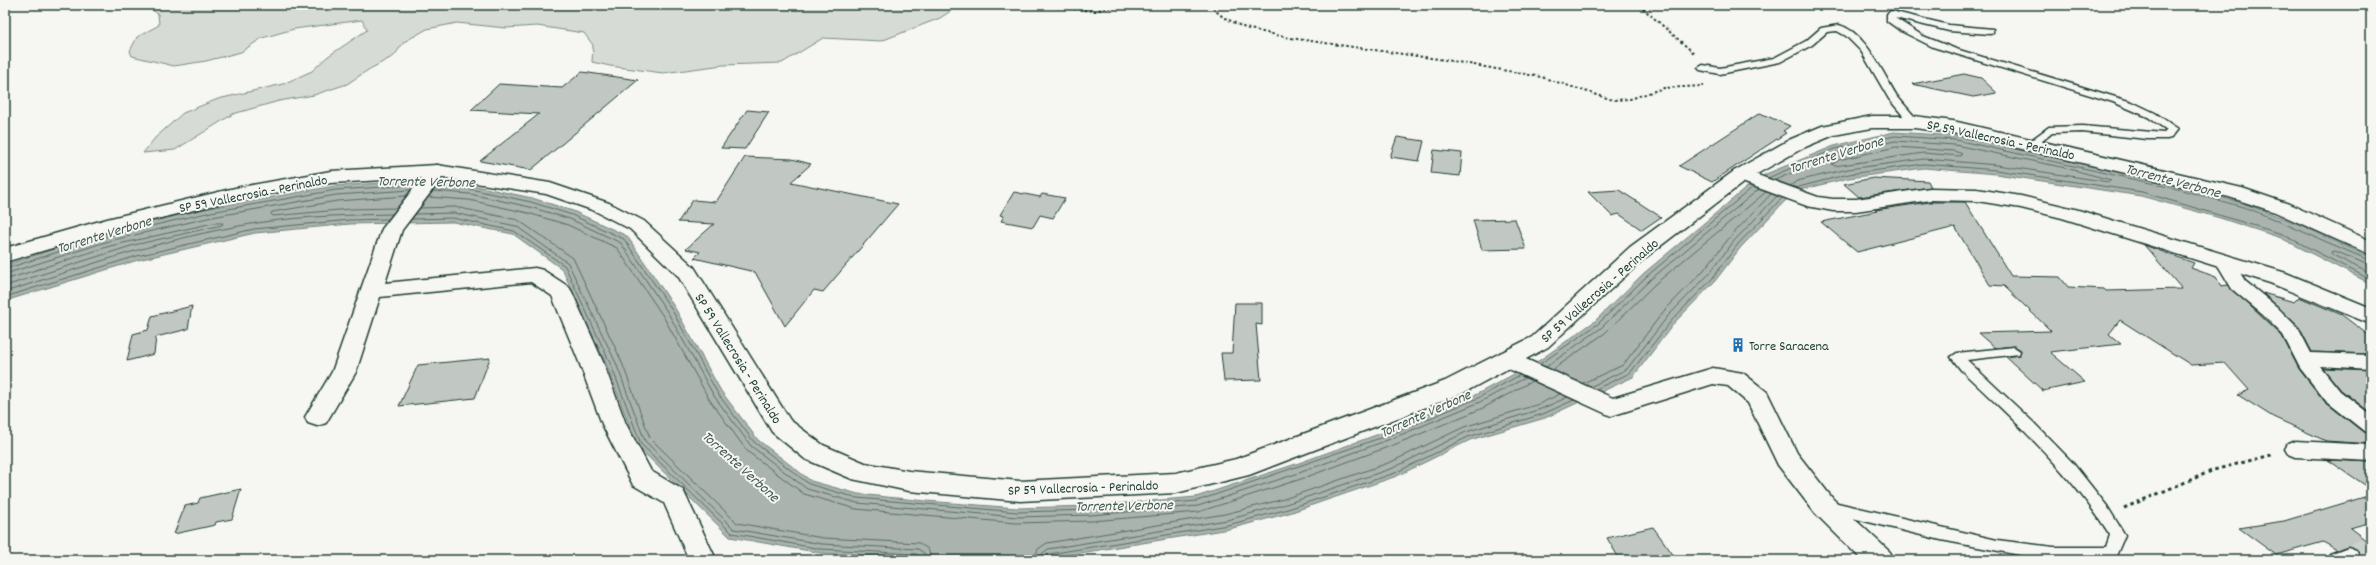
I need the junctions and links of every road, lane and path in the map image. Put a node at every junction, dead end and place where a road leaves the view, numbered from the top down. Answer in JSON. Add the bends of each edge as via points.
{"nodes":[{"id":1,"x":1034,"y":5,"type":"edge"},
{"id":2,"x":1118,"y":5,"type":"edge"},
{"id":3,"x":1209,"y":5,"type":"edge"},
{"id":4,"x":1639,"y":5,"type":"edge"},
{"id":5,"x":1990,"y":31,"type":"dead end"},
{"id":6,"x":1703,"y":68,"type":"dead end"},
{"id":7,"x":1720,"y":71,"type":"junction"},
{"id":8,"x":1914,"y":122,"type":"junction"},
{"id":9,"x":2031,"y":145,"type":"junction"},
{"id":10,"x":435,"y":175,"type":"junction"},
{"id":11,"x":1747,"y":178,"type":"junction"},
{"id":12,"x":2371,"y":249,"type":"edge"},
{"id":13,"x":5,"y":255,"type":"edge"},
{"id":14,"x":2225,"y":262,"type":"junction"},
{"id":15,"x":370,"y":291,"type":"junction"},
{"id":16,"x":2371,"y":317,"type":"edge"},
{"id":17,"x":2014,"y":351,"type":"dead end"},
{"id":18,"x":2305,"y":359,"type":"junction"},
{"id":19,"x":2371,"y":362,"type":"edge"},
{"id":20,"x":1516,"y":363,"type":"junction"},
{"id":21,"x":317,"y":417,"type":"dead end"},
{"id":22,"x":2371,"y":426,"type":"edge"},
{"id":23,"x":2295,"y":449,"type":"joint"},
{"id":24,"x":2371,"y":453,"type":"edge"},
{"id":25,"x":1824,"y":506,"type":"junction"},
{"id":26,"x":2106,"y":514,"type":"junction"},
{"id":27,"x":700,"y":555,"type":"dead end"},
{"id":28,"x":1880,"y":560,"type":"edge"}],
"edges":[{"from":1,"to":2,"type":"path","via":[[1095,11]]},
{"from":3,"to":7,"type":"path","via":[[1223,17],[1245,28],[1290,38],[1452,60],[1541,77],[1613,100],[1664,88],[1708,86],[1719,83]]},
{"from":4,"to":7,"type":"path","via":[[1668,33]]},
{"from":5,"to":9,"type":"lane","via":[[1949,28],[1892,14],[1890,19],[1903,29],[1930,42],[1977,59],[2134,106],[2160,119],[2173,129],[2167,136],[2082,129],[2049,130]]},
{"from":6,"to":7,"type":"lane"},
{"from":7,"to":8,"type":"lane","via":[[1777,60],[1809,43],[1824,30],[1839,28],[1852,36],[1872,59],[1892,95]]},
{"from":8,"to":9,"type":"main road","name":"SP 59 Vallecrosia - Perinaldo","via":[[1953,127]]},
{"from":8,"to":11,"type":"main road","name":"SP 59 Vallecrosia - Perinaldo","via":[[1872,122],[1829,130],[1796,144]]},
{"from":9,"to":12,"type":"main road","name":"SP 59 Vallecrosia - Perinaldo","via":[[2235,192],[2282,208]]},
{"from":10,"to":13,"type":"main road","name":"SP 59 Vallecrosia - Perinaldo","via":[[330,177],[283,184],[114,223]]},
{"from":10,"to":15,"type":"main road","via":[[392,229]]},
{"from":10,"to":20,"type":"main road","name":"SP 59 Vallecrosia - Perinaldo","via":[[491,178],[550,189],[602,207],[637,225],[686,272],[781,426],[814,452],[861,472],[909,481],[1020,491],[1176,483],[1240,468]]},
{"from":11,"to":14,"type":"main road","via":[[1814,202],[1856,205],[1930,194],[1977,195],[2021,202],[2068,213]]},
{"from":11,"to":20,"type":"main road","name":"SP 59 Vallecrosia - Perinaldo","via":[[1638,252]]},
{"from":14,"to":16,"type":"main road","via":[[2278,278]]},
{"from":14,"to":18,"type":"street","via":[[2238,285],[2291,332]]},
{"from":15,"to":21,"type":"main road","via":[[344,372]]},
{"from":15,"to":27,"type":"main road","via":[[535,275],[561,292],[614,424],[642,478],[674,497]]},
{"from":17,"to":26,"type":"lane","via":[[1957,357],[2059,455]]},
{"from":18,"to":19,"type":"street"},
{"from":18,"to":22,"type":"street","via":[[2333,396]]},
{"from":20,"to":25,"type":"main road","via":[[1610,407],[1713,376],[1735,379],[1758,398],[1787,458]]},
{"from":23,"to":24,"type":"street"},
{"from":23,"to":26,"type":"path","via":[[2214,470]]},
{"from":25,"to":26,"type":"lane","via":[[1987,544],[2034,552],[2095,556],[2111,552],[2118,535]]},
{"from":25,"to":28,"type":"main road"}]}
